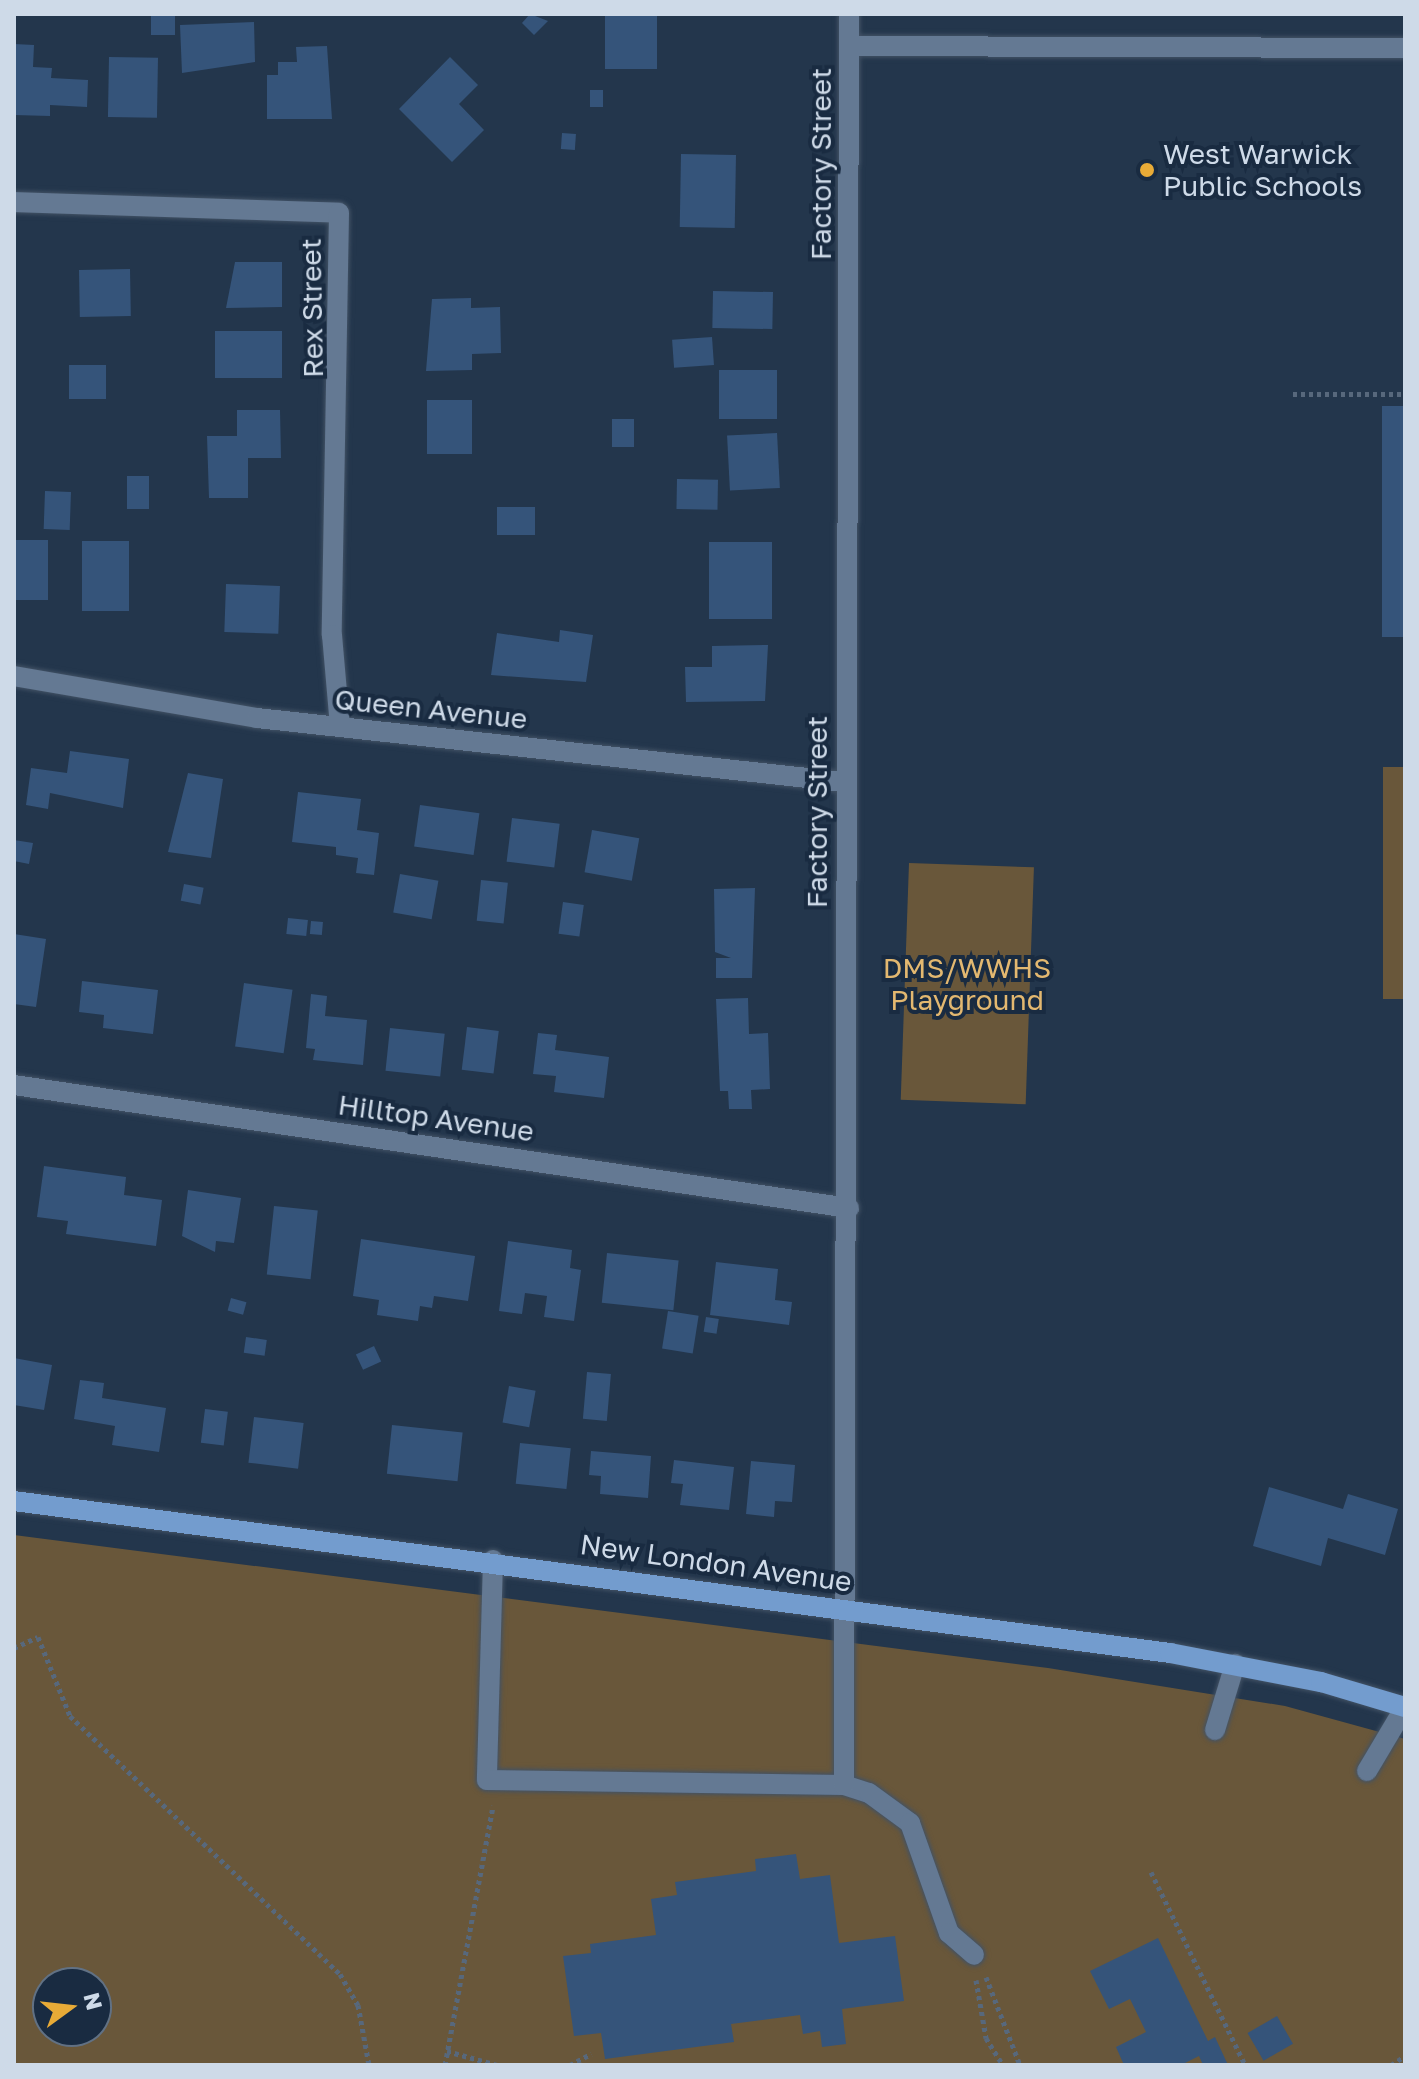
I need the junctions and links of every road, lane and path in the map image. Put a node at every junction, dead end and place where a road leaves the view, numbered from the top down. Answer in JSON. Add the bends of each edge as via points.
{"nodes":[{"id":1,"x":849,"y":14,"type":"edge"},
{"id":2,"x":849,"y":46,"type":"junction"},
{"id":3,"x":1405,"y":48,"type":"edge"},
{"id":4,"x":14,"y":202,"type":"edge"},
{"id":5,"x":1293,"y":394,"type":"dead end"},
{"id":6,"x":1405,"y":394,"type":"edge"},
{"id":7,"x":14,"y":676,"type":"edge"},
{"id":8,"x":340,"y":727,"type":"junction"},
{"id":9,"x":844,"y":782,"type":"junction"},
{"id":10,"x":14,"y":1085,"type":"edge"},
{"id":11,"x":849,"y":1208,"type":"junction"},
{"id":12,"x":14,"y":1501,"type":"edge"},
{"id":13,"x":493,"y":1560,"type":"junction"},
{"id":14,"x":848,"y":1609,"type":"junction"},
{"id":15,"x":14,"y":1648,"type":"edge"},
{"id":16,"x":1235,"y":1664,"type":"junction"},
{"id":17,"x":1405,"y":1707,"type":"edge"},
{"id":18,"x":1215,"y":1730,"type":"dead end"},
{"id":19,"x":1367,"y":1771,"type":"dead end"},
{"id":20,"x":497,"y":1780,"type":"junction"},
{"id":21,"x":844,"y":1785,"type":"junction"},
{"id":22,"x":1151,"y":1872,"type":"dead end"},
{"id":23,"x":974,"y":1955,"type":"junction"},
{"id":24,"x":447,"y":2051,"type":"junction"},
{"id":25,"x":591,"y":2054,"type":"dead end"},
{"id":26,"x":1405,"y":2056,"type":"edge"},
{"id":27,"x":369,"y":2065,"type":"edge"},
{"id":28,"x":445,"y":2065,"type":"edge"},
{"id":29,"x":497,"y":2065,"type":"edge"},
{"id":30,"x":570,"y":2065,"type":"edge"},
{"id":31,"x":1003,"y":2065,"type":"edge"},
{"id":32,"x":1020,"y":2065,"type":"edge"},
{"id":33,"x":1245,"y":2065,"type":"edge"},
{"id":34,"x":1391,"y":2065,"type":"edge"}],
"edges":[{"from":1,"to":2,"type":"street","name":"Factory Street"},
{"from":2,"to":3,"type":"street"},
{"from":2,"to":9,"type":"street","name":"Factory Street"},
{"from":4,"to":8,"type":"street","name":"Rex Street","via":[[339,213],[332,635]]},
{"from":5,"to":6,"type":"path"},
{"from":7,"to":8,"type":"street","name":"Queen Avenue"},
{"from":8,"to":9,"type":"street","name":"Queen Avenue"},
{"from":9,"to":11,"type":"street","name":"Factory Street"},
{"from":10,"to":11,"type":"street","name":"Hilltop Avenue"},
{"from":11,"to":14,"type":"street","name":"Factory Street"},
{"from":12,"to":13,"type":"main road","name":"New London Avenue"},
{"from":13,"to":14,"type":"main road","name":"New London Avenue"},
{"from":13,"to":20,"type":"street","via":[[487,1780]]},
{"from":14,"to":16,"type":"main road","name":"New London Avenue"},
{"from":14,"to":21,"type":"street","name":"Factory Street"},
{"from":15,"to":27,"type":"path","via":[[38,1637],[70,1716],[340,1974],[358,2005]]},
{"from":16,"to":17,"type":"main road","name":"New London Avenue"},
{"from":16,"to":18,"type":"street"},
{"from":17,"to":19,"type":"street"},
{"from":20,"to":21,"type":"street"},
{"from":20,"to":24,"type":"path"},
{"from":21,"to":23,"type":"street","via":[[869,1793],[910,1823],[949,1933]]},
{"from":22,"to":33,"type":"path"},
{"from":23,"to":31,"type":"path","via":[[979,2013]]},
{"from":23,"to":32,"type":"path"},
{"from":24,"to":28,"type":"path"},
{"from":24,"to":29,"type":"path"},
{"from":25,"to":30,"type":"path"},
{"from":26,"to":34,"type":"path"}]}
